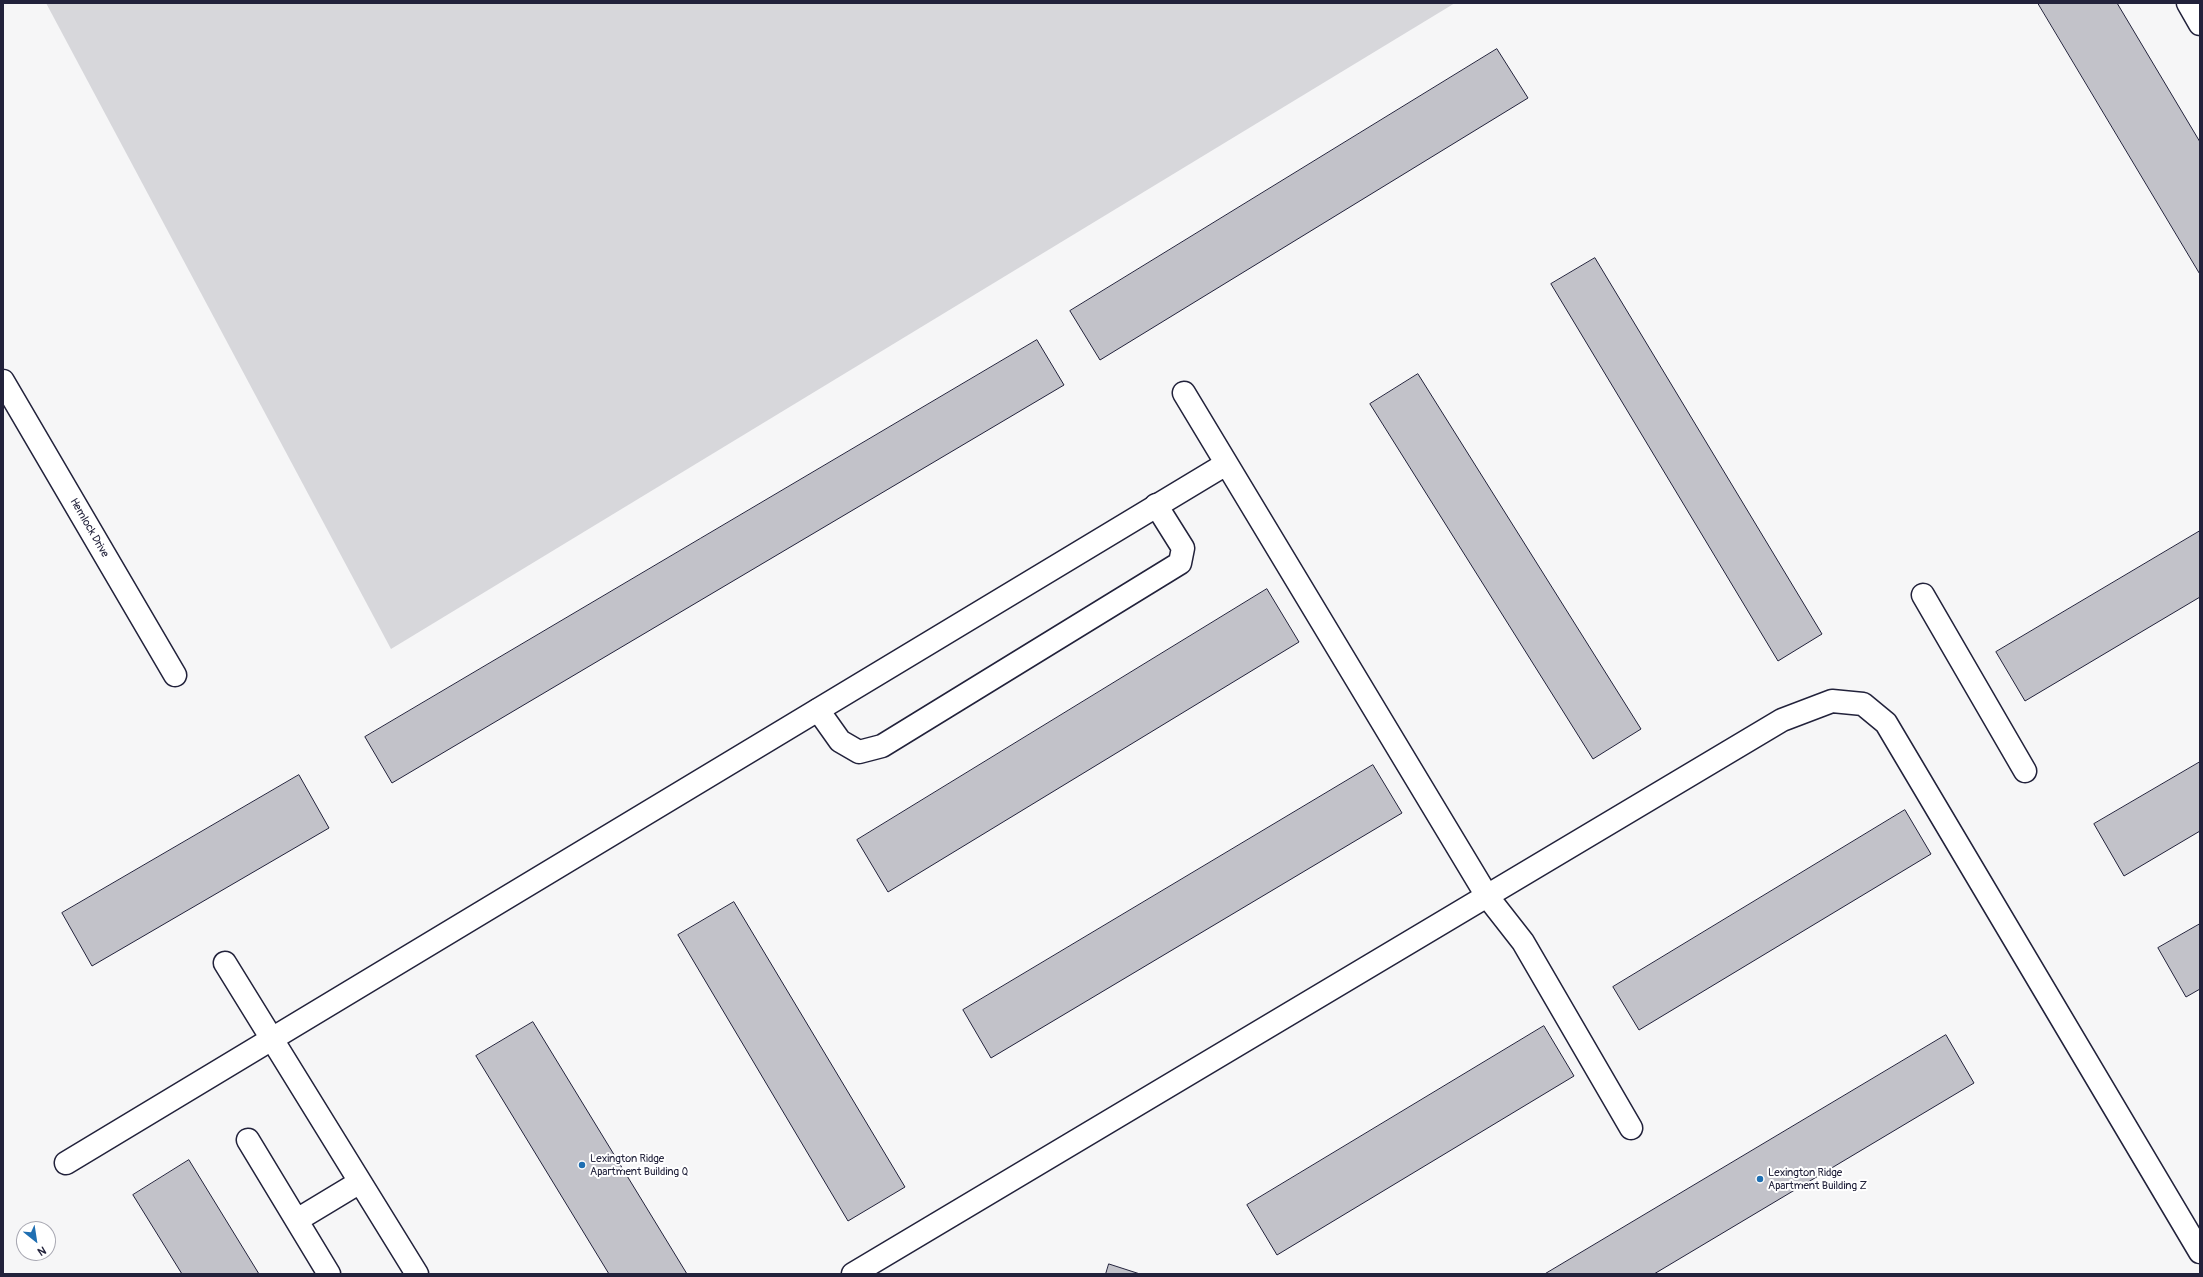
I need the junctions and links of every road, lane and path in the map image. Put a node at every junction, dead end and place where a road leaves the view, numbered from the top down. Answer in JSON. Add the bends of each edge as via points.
{"nodes":[{"id":1,"x":2188,"y":3,"type":"edge"},
{"id":2,"x":2200,"y":24,"type":"edge"},
{"id":3,"x":3,"y":381,"type":"edge"},
{"id":4,"x":1184,"y":393,"type":"dead end"},
{"id":5,"x":1226,"y":464,"type":"junction"},
{"id":6,"x":1156,"y":506,"type":"junction"},
{"id":7,"x":1923,"y":595,"type":"dead end"},
{"id":8,"x":175,"y":675,"type":"dead end"},
{"id":9,"x":818,"y":710,"type":"junction"},
{"id":10,"x":2025,"y":771,"type":"dead end"},
{"id":11,"x":1487,"y":896,"type":"junction"},
{"id":12,"x":225,"y":963,"type":"dead end"},
{"id":13,"x":273,"y":1039,"type":"junction"},
{"id":14,"x":1631,"y":1128,"type":"dead end"},
{"id":15,"x":248,"y":1140,"type":"dead end"},
{"id":16,"x":66,"y":1163,"type":"dead end"},
{"id":17,"x":360,"y":1182,"type":"junction"},
{"id":18,"x":297,"y":1220,"type":"junction"},
{"id":19,"x":2200,"y":1252,"type":"edge"},
{"id":20,"x":329,"y":1274,"type":"edge"},
{"id":21,"x":417,"y":1274,"type":"edge"},
{"id":22,"x":852,"y":1274,"type":"edge"}],
"edges":[{"from":1,"to":2,"type":"street"},
{"from":3,"to":8,"type":"street","name":"Hemlock Drive"},
{"from":4,"to":5,"type":"street"},
{"from":5,"to":6,"type":"street"},
{"from":5,"to":11,"type":"street"},
{"from":6,"to":9,"type":"street"},
{"from":6,"to":9,"type":"street","via":[[1183,548],[1180,563],[882,746],[858,752],[840,741]]},
{"from":7,"to":10,"type":"street"},
{"from":9,"to":13,"type":"street"},
{"from":11,"to":14,"type":"street","via":[[1524,942]]},
{"from":11,"to":19,"type":"street","via":[[1782,720],[1832,701],[1863,704],[1886,723]]},
{"from":11,"to":22,"type":"street"},
{"from":12,"to":13,"type":"street"},
{"from":13,"to":16,"type":"street"},
{"from":13,"to":17,"type":"street"},
{"from":15,"to":18,"type":"street"},
{"from":17,"to":18,"type":"street"},
{"from":17,"to":21,"type":"street"},
{"from":18,"to":20,"type":"street"}]}
